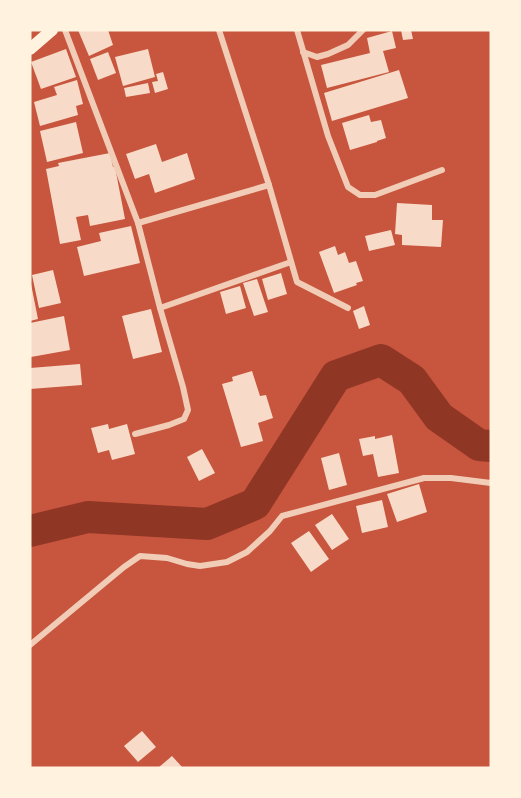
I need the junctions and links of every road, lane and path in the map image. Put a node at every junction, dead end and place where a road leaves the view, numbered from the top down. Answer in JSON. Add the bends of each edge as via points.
{"nodes":[{"id":1,"x":52,"y":30,"type":"edge"},
{"id":2,"x":65,"y":30,"type":"edge"},
{"id":3,"x":219,"y":30,"type":"edge"},
{"id":4,"x":297,"y":30,"type":"edge"},
{"id":5,"x":363,"y":30,"type":"edge"},
{"id":6,"x":30,"y":49,"type":"edge"},
{"id":7,"x":303,"y":52,"type":"junction"},
{"id":8,"x":442,"y":170,"type":"dead end"},
{"id":9,"x":269,"y":185,"type":"junction"},
{"id":10,"x":138,"y":223,"type":"junction"},
{"id":11,"x":291,"y":262,"type":"junction"},
{"id":12,"x":160,"y":308,"type":"junction"},
{"id":13,"x":348,"y":308,"type":"dead end"},
{"id":14,"x":135,"y":434,"type":"dead end"},
{"id":15,"x":491,"y":483,"type":"edge"},
{"id":16,"x":30,"y":645,"type":"edge"}],
"edges":[{"from":1,"to":6,"type":"main road"},
{"from":2,"to":10,"type":"street"},
{"from":3,"to":9,"type":"street"},
{"from":4,"to":7,"type":"street"},
{"from":5,"to":7,"type":"street","via":[[348,45],[328,54],[317,57]]},
{"from":7,"to":8,"type":"street","via":[[348,187],[360,195],[375,195]]},
{"from":9,"to":10,"type":"street"},
{"from":9,"to":11,"type":"street"},
{"from":10,"to":12,"type":"street"},
{"from":11,"to":12,"type":"street"},
{"from":11,"to":13,"type":"street","via":[[297,282]]},
{"from":12,"to":14,"type":"street","via":[[188,410],[183,419]]},
{"from":15,"to":16,"type":"street","via":[[424,478],[282,516],[248,552],[227,562],[200,566],[140,556]]}]}
